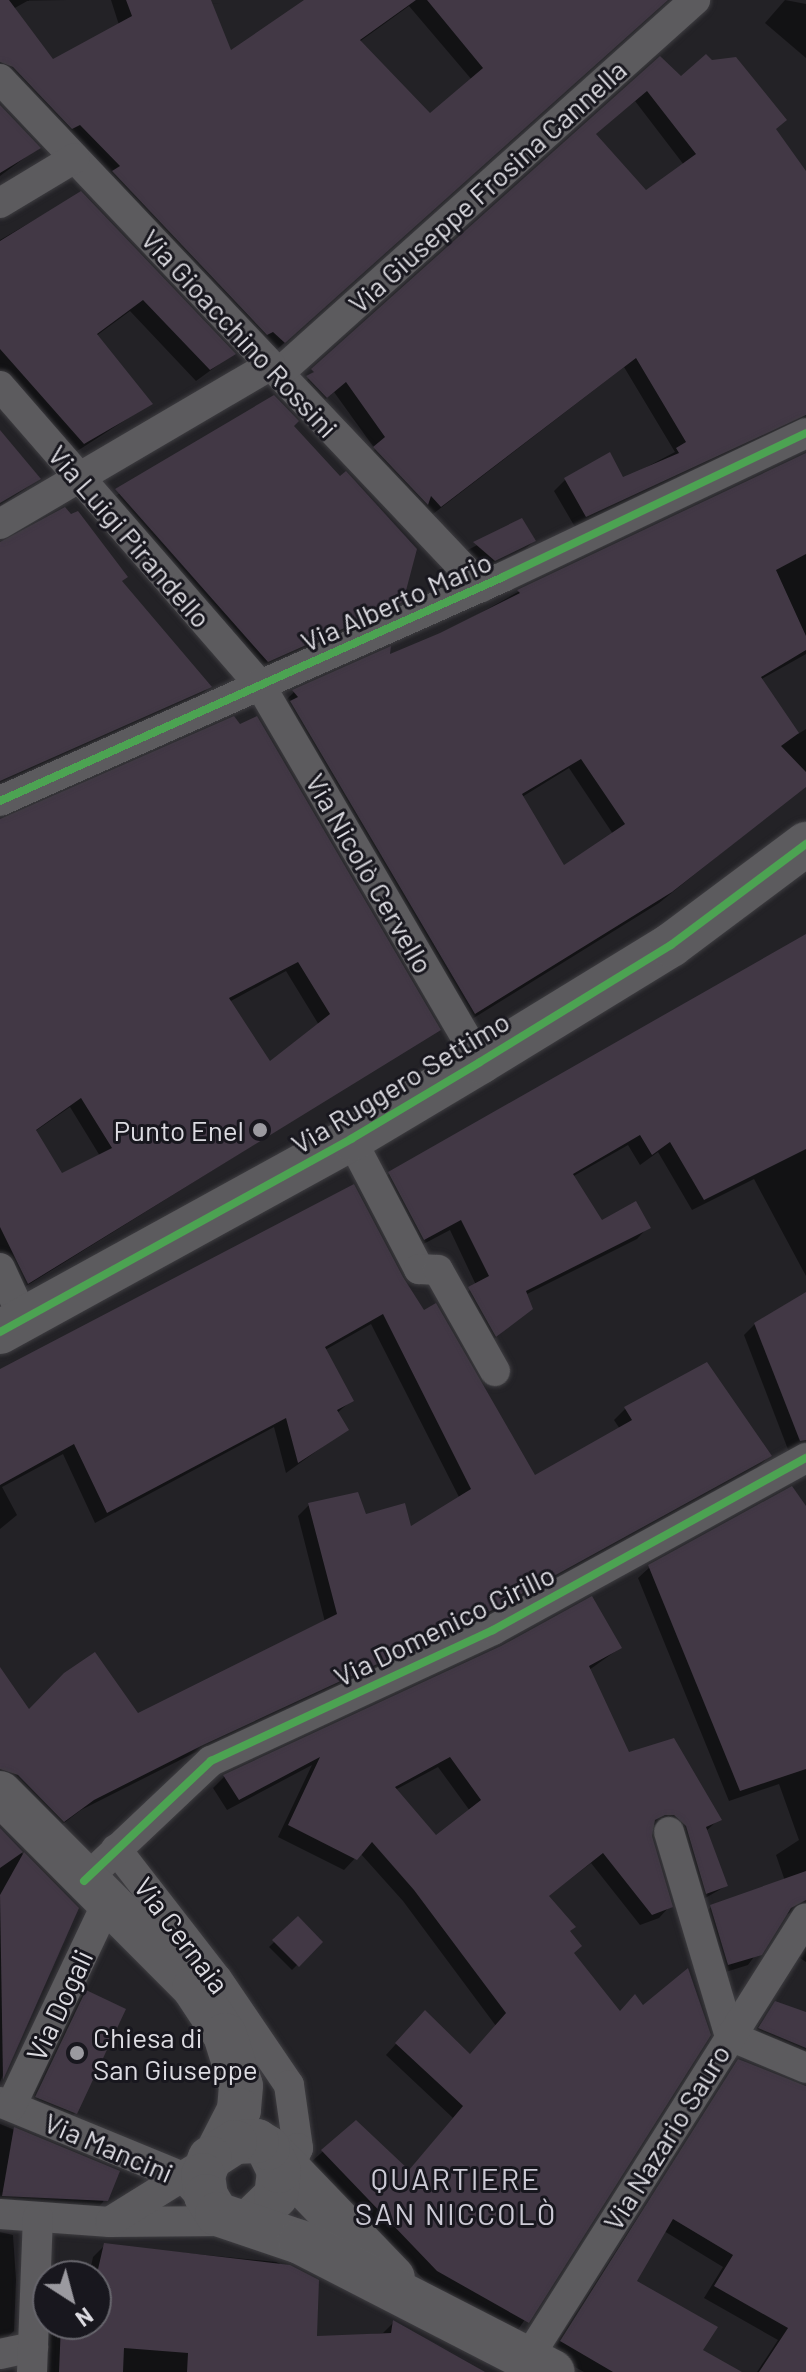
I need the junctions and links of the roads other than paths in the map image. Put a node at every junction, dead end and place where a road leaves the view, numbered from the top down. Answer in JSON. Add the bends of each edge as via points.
{"nodes":[{"id":1,"x":690,"y":1,"type":"edge"},
{"id":2,"x":0,"y":79,"type":"edge"},
{"id":3,"x":75,"y":158,"type":"junction"},
{"id":4,"x":0,"y":203,"type":"edge"},
{"id":5,"x":275,"y":369,"type":"junction"},
{"id":6,"x":0,"y":386,"type":"edge"},
{"id":7,"x":806,"y":433,"type":"edge"},
{"id":8,"x":79,"y":478,"type":"junction"},
{"id":9,"x":0,"y":524,"type":"edge"},
{"id":10,"x":481,"y":587,"type":"junction"},
{"id":11,"x":260,"y":685,"type":"junction"},
{"id":12,"x":0,"y":801,"type":"edge"},
{"id":13,"x":806,"y":844,"type":"edge"},
{"id":14,"x":480,"y":1062,"type":"junction"},
{"id":15,"x":351,"y":1139,"type":"junction"},
{"id":16,"x":0,"y":1268,"type":"edge"},
{"id":17,"x":12,"y":1326,"type":"edge"},
{"id":18,"x":495,"y":1371,"type":"dead end"},
{"id":19,"x":806,"y":1458,"type":"edge"},
{"id":20,"x":0,"y":1793,"type":"edge"},
{"id":21,"x":669,"y":1832,"type":"dead end"},
{"id":22,"x":116,"y":1849,"type":"junction"},
{"id":23,"x":95,"y":1892,"type":"junction"},
{"id":24,"x":806,"y":1918,"type":"edge"},
{"id":25,"x":730,"y":2036,"type":"junction"},
{"id":26,"x":806,"y":2068,"type":"edge"},
{"id":27,"x":6,"y":2104,"type":"edge"},
{"id":28,"x":237,"y":2183,"type":"junction"},
{"id":29,"x":0,"y":2214,"type":"edge"},
{"id":30,"x":38,"y":2217,"type":"junction"},
{"id":31,"x":110,"y":2222,"type":"junction"},
{"id":32,"x":405,"y":2292,"type":"junction"},
{"id":33,"x":0,"y":2354,"type":"edge"},
{"id":34,"x":32,"y":2360,"type":"edge"},
{"id":35,"x":541,"y":2365,"type":"edge"}],
"edges":[{"from":1,"to":5,"type":"street","name":"Via Giuseppe Frosina Cannella"},
{"from":2,"to":3,"type":"street","name":"Via Gioacchino Rossini"},
{"from":3,"to":4,"type":"street"},
{"from":3,"to":5,"type":"street","name":"Via Gioacchino Rossini"},
{"from":5,"to":8,"type":"street","name":"Via Giuseppe Frosina Cannella"},
{"from":5,"to":10,"type":"street","name":"Via Gioacchino Rossini"},
{"from":6,"to":8,"type":"street","name":"Via Luigi Pirandello"},
{"from":7,"to":10,"type":"street","name":"Via Alberto Mario"},
{"from":8,"to":9,"type":"street","name":"Via Giuseppe Frosina Cannella"},
{"from":8,"to":11,"type":"street","name":"Via Luigi Pirandello"},
{"from":10,"to":11,"type":"street","name":"Via Alberto Mario"},
{"from":11,"to":12,"type":"street","name":"Via Alberto Mario"},
{"from":11,"to":14,"type":"street","name":"Via Nicolò Cervello"},
{"from":13,"to":14,"type":"street","name":"Via Ruggero Settimo","via":[[671,945]]},
{"from":14,"to":15,"type":"street","name":"Via Ruggero Settimo"},
{"from":15,"to":17,"type":"street","name":"Via Ruggero Settimo"},
{"from":15,"to":18,"type":"street","via":[[419,1269],[438,1270]]},
{"from":16,"to":17,"type":"street"},
{"from":19,"to":22,"type":"street","name":"Via Domenico Cirillo","via":[[493,1630],[211,1761]]},
{"from":20,"to":23,"type":"street","name":"Via Cernaia"},
{"from":21,"to":25,"type":"street"},
{"from":22,"to":23,"type":"street","name":"Via Domenico Cirillo"},
{"from":22,"to":28,"type":"street","name":"Via Cernaia","via":[[217,1979],[289,2085],[297,2126]]},
{"from":23,"to":27,"type":"street","name":"Via Dogali"},
{"from":23,"to":28,"type":"street","name":"Via Cernaia","via":[[194,1988],[225,2035],[241,2086]]},
{"from":24,"to":25,"type":"street","name":"Via Nazario Sauro"},
{"from":25,"to":26,"type":"street"},
{"from":25,"to":35,"type":"street","name":"Via Nazario Sauro"},
{"from":27,"to":28,"type":"street","name":"Via Mancini"},
{"from":28,"to":31,"type":"street"},
{"from":28,"to":31,"type":"street"},
{"from":28,"to":32,"type":"street"},
{"from":28,"to":32,"type":"street"},
{"from":29,"to":30,"type":"street"},
{"from":30,"to":31,"type":"street"},
{"from":30,"to":34,"type":"street"},
{"from":32,"to":35,"type":"street"},
{"from":33,"to":34,"type":"street"}]}
